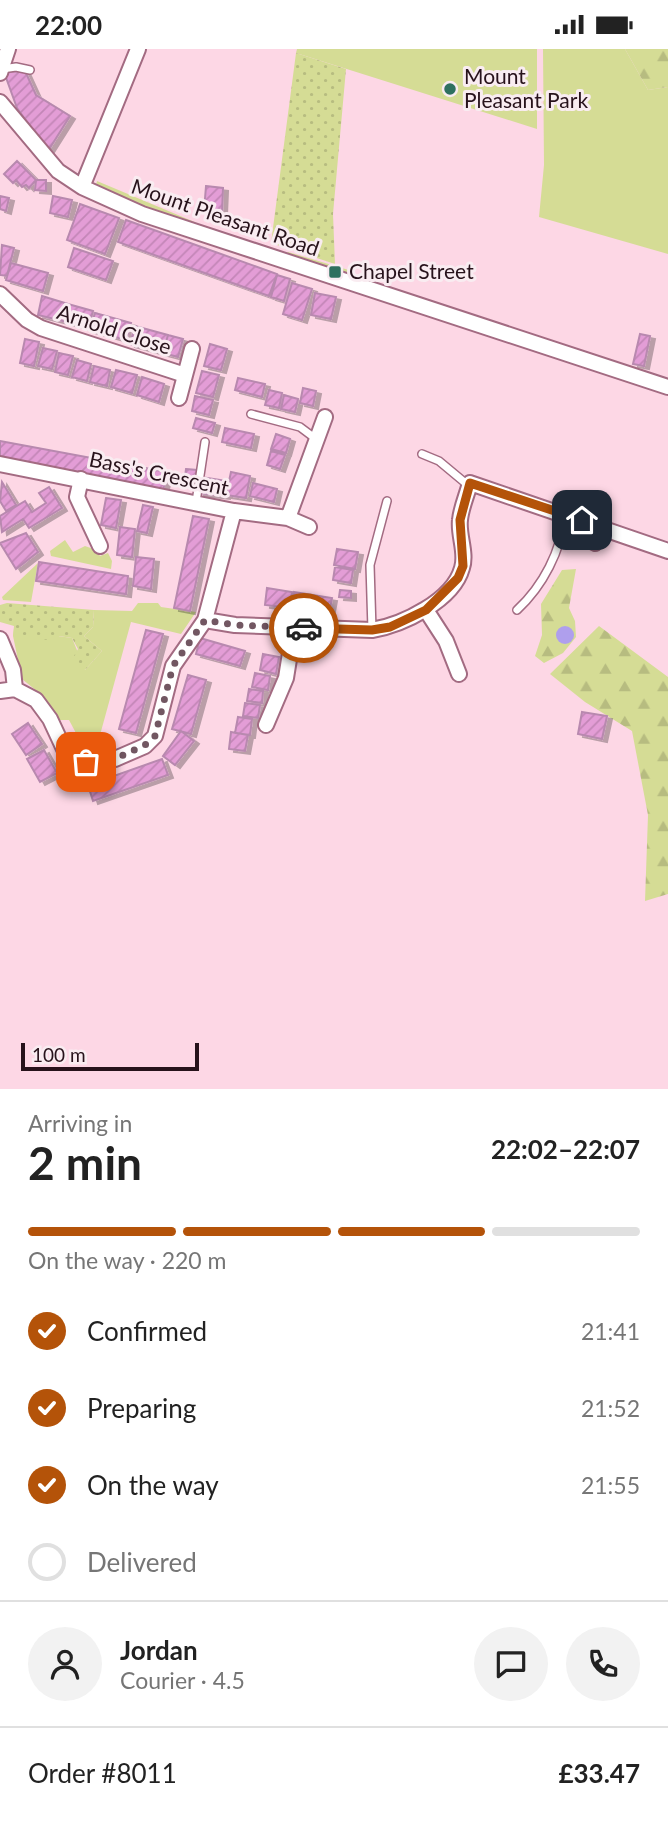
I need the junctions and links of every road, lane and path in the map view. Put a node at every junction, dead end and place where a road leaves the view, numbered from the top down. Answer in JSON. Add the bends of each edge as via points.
{"nodes":[{"id":1,"x":8,"y":49,"type":"edge"},
{"id":2,"x":138,"y":49,"type":"edge"},
{"id":3,"x":30,"y":70,"type":"dead end"},
{"id":4,"x":1,"y":71,"type":"edge"},
{"id":5,"x":0,"y":102,"type":"edge"},
{"id":6,"x":82,"y":187,"type":"junction"},
{"id":7,"x":0,"y":293,"type":"edge"},
{"id":8,"x":192,"y":349,"type":"dead end"},
{"id":9,"x":185,"y":375,"type":"junction"},
{"id":10,"x":668,"y":387,"type":"edge"},
{"id":11,"x":179,"y":398,"type":"dead end"},
{"id":12,"x":251,"y":414,"type":"dead end"},
{"id":13,"x":325,"y":417,"type":"dead end"},
{"id":14,"x":316,"y":439,"type":"junction"},
{"id":15,"x":205,"y":442,"type":"dead end"},
{"id":16,"x":422,"y":454,"type":"dead end"},
{"id":17,"x":0,"y":464,"type":"edge"},
{"id":18,"x":82,"y":479,"type":"junction"},
{"id":19,"x":469,"y":486,"type":"junction"},
{"id":20,"x":387,"y":501,"type":"dead end"},
{"id":21,"x":196,"y":502,"type":"junction"},
{"id":22,"x":234,"y":511,"type":"junction"},
{"id":23,"x":565,"y":515,"type":"junction"},
{"id":24,"x":288,"y":519,"type":"junction"},
{"id":25,"x":599,"y":526,"type":"junction"},
{"id":26,"x":309,"y":527,"type":"dead end"},
{"id":27,"x":595,"y":543,"type":"dead end"},
{"id":28,"x":100,"y":546,"type":"dead end"},
{"id":29,"x":668,"y":551,"type":"edge"},
{"id":30,"x":426,"y":610,"type":"junction"},
{"id":31,"x":517,"y":610,"type":"dead end"},
{"id":32,"x":205,"y":620,"type":"junction"},
{"id":33,"x":294,"y":628,"type":"junction"},
{"id":34,"x":372,"y":630,"type":"junction"},
{"id":35,"x":0,"y":639,"type":"edge"},
{"id":36,"x":459,"y":674,"type":"dead end"},
{"id":37,"x":8,"y":690,"type":"edge"},
{"id":38,"x":266,"y":725,"type":"dead end"}],
"edges":[{"from":1,"to":4,"type":"street"},
{"from":2,"to":6,"type":"street"},
{"from":3,"to":4,"type":"lane"},
{"from":5,"to":6,"type":"street","name":"Mount Pleasant Road","via":[[45,159]]},
{"from":6,"to":10,"type":"street","name":"Mount Pleasant Road","via":[[142,214]]},
{"from":7,"to":9,"type":"street","name":"Arnold Close","via":[[19,318],[41,328]]},
{"from":8,"to":9,"type":"street","name":"Arnold Close"},
{"from":9,"to":11,"type":"street","name":"Arnold Close"},
{"from":12,"to":14,"type":"lane","via":[[300,428]]},
{"from":13,"to":14,"type":"street"},
{"from":14,"to":24,"type":"street"},
{"from":15,"to":21,"type":"lane"},
{"from":16,"to":19,"type":"lane","via":[[439,461]]},
{"from":17,"to":18,"type":"street","name":"Bass's Crescent"},
{"from":18,"to":21,"type":"street","name":"Bass's Crescent"},
{"from":18,"to":28,"type":"street","via":[[77,497]]},
{"from":19,"to":23,"type":"street"},
{"from":19,"to":30,"type":"street","via":[[460,520],[463,566],[458,578]]},
{"from":20,"to":34,"type":"lane","via":[[370,565]]},
{"from":21,"to":22,"type":"street","name":"Bass's Crescent"},
{"from":22,"to":24,"type":"street","name":"Bass's Crescent"},
{"from":22,"to":32,"type":"street"},
{"from":23,"to":25,"type":"street"},
{"from":23,"to":31,"type":"lane","via":[[563,531],[536,593]]},
{"from":24,"to":26,"type":"street","name":"Bass's Crescent"},
{"from":25,"to":27,"type":"street"},
{"from":25,"to":29,"type":"street"},
{"from":30,"to":34,"type":"street"},
{"from":30,"to":36,"type":"street","via":[[446,641]]},
{"from":32,"to":33,"type":"street"},
{"from":32,"to":37,"type":"street","via":[[173,666],[155,736],[115,759],[86,762],[64,749],[36,700]]},
{"from":33,"to":34,"type":"street"},
{"from":33,"to":38,"type":"street","via":[[286,678]]},
{"from":35,"to":37,"type":"street","via":[[7,649]]}]}
